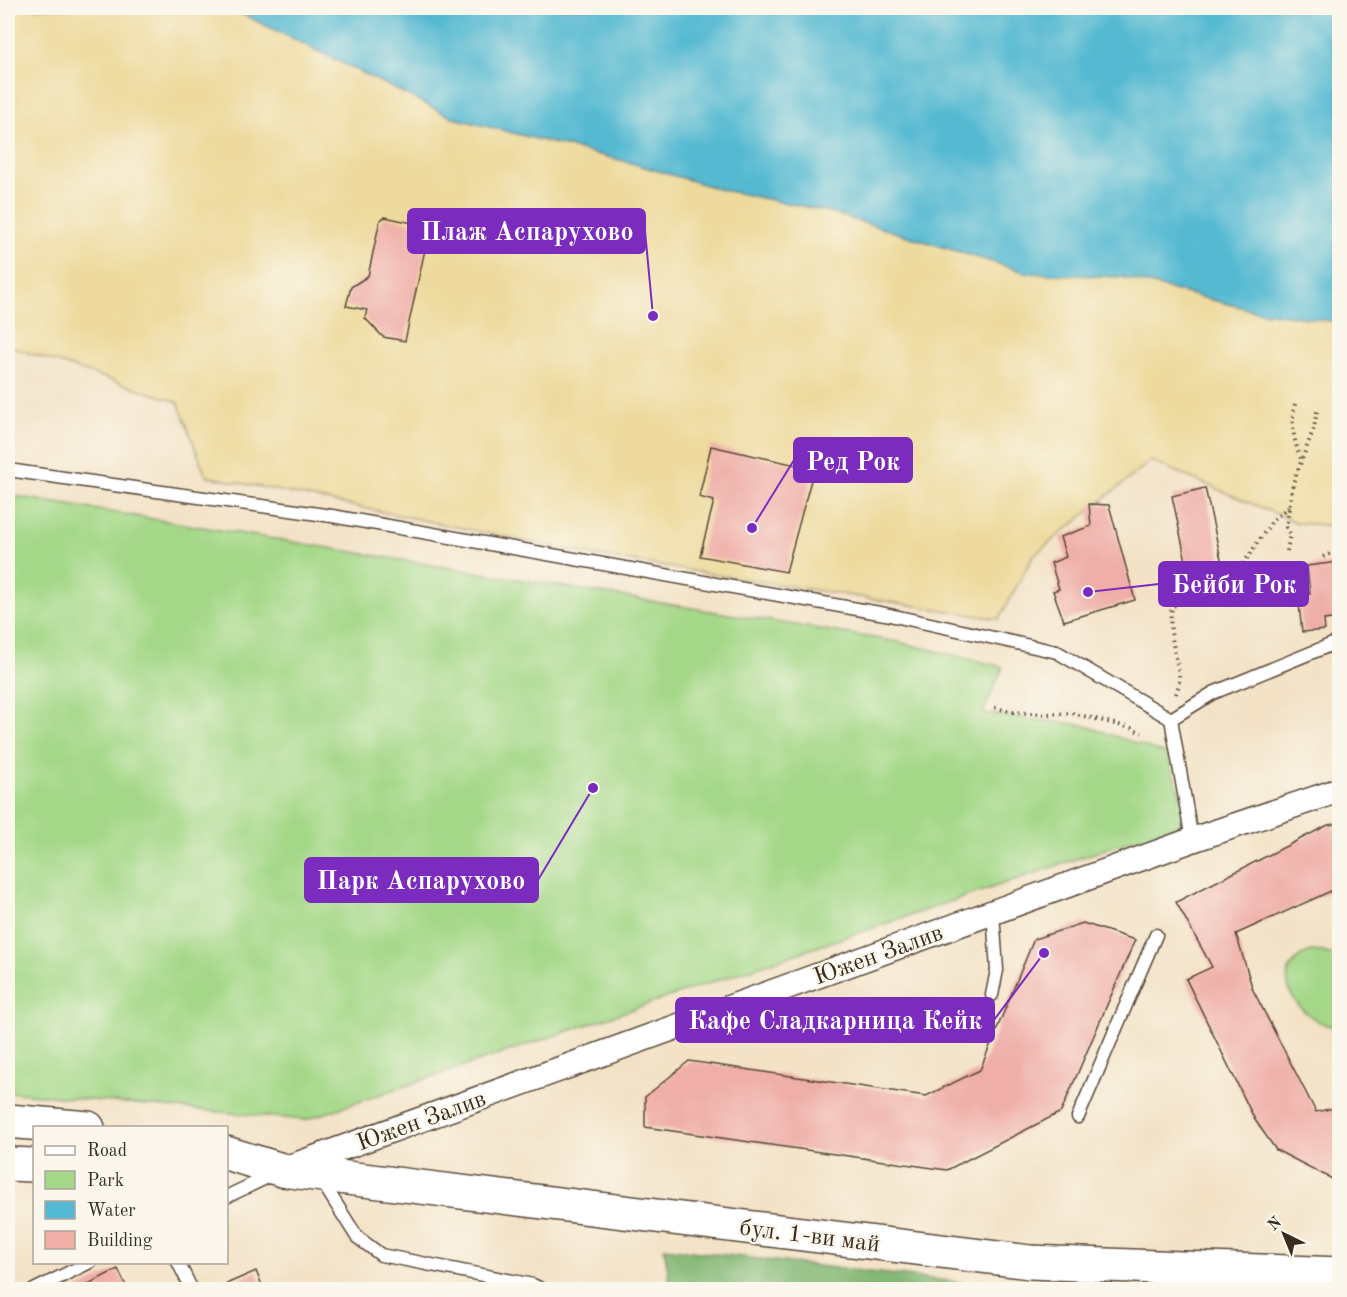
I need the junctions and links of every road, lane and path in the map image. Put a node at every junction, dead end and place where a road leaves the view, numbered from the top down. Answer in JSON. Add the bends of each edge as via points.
{"nodes":[{"id":1,"x":1295,"y":404,"type":"dead end"},
{"id":2,"x":1317,"y":411,"type":"dead end"},
{"id":3,"x":1301,"y":460,"type":"junction"},
{"id":4,"x":8,"y":470,"type":"edge"},
{"id":5,"x":1289,"y":506,"type":"junction"},
{"id":6,"x":1340,"y":548,"type":"edge"},
{"id":7,"x":1287,"y":551,"type":"dead end"},
{"id":8,"x":1323,"y":557,"type":"dead end"},
{"id":9,"x":1340,"y":641,"type":"edge"},
{"id":10,"x":995,"y":708,"type":"dead end"},
{"id":11,"x":1171,"y":718,"type":"junction"},
{"id":12,"x":1142,"y":733,"type":"dead end"},
{"id":13,"x":1340,"y":790,"type":"edge"},
{"id":14,"x":1192,"y":840,"type":"junction"},
{"id":15,"x":993,"y":913,"type":"junction"},
{"id":16,"x":1156,"y":935,"type":"dead end"},
{"id":17,"x":992,"y":995,"type":"dead end"},
{"id":18,"x":1078,"y":1117,"type":"dead end"},
{"id":19,"x":8,"y":1121,"type":"edge"},
{"id":20,"x":65,"y":1126,"type":"edge"},
{"id":21,"x":228,"y":1154,"type":"edge"},
{"id":22,"x":8,"y":1164,"type":"edge"},
{"id":23,"x":33,"y":1165,"type":"edge"},
{"id":24,"x":282,"y":1170,"type":"junction"},
{"id":25,"x":228,"y":1173,"type":"edge"},
{"id":26,"x":317,"y":1174,"type":"junction"},
{"id":27,"x":228,"y":1196,"type":"edge"},
{"id":28,"x":88,"y":1264,"type":"edge"},
{"id":29,"x":179,"y":1264,"type":"edge"},
{"id":30,"x":1340,"y":1274,"type":"edge"},
{"id":31,"x":34,"y":1290,"type":"edge"},
{"id":32,"x":192,"y":1290,"type":"edge"},
{"id":33,"x":543,"y":1290,"type":"edge"}],
"edges":[{"from":1,"to":3,"type":"path","via":[[1295,446]]},
{"from":2,"to":3,"type":"path"},
{"from":3,"to":5,"type":"path"},
{"from":4,"to":11,"type":"lane","via":[[332,516],[885,614],[1057,652]]},
{"from":5,"to":7,"type":"path"},
{"from":5,"to":11,"type":"path","via":[[1272,521],[1232,577],[1205,584],[1172,607],[1170,631],[1180,678]]},
{"from":6,"to":8,"type":"path"},
{"from":9,"to":11,"type":"lane","via":[[1213,693]]},
{"from":10,"to":12,"type":"path","via":[[1072,713]]},
{"from":11,"to":14,"type":"lane"},
{"from":13,"to":14,"type":"street","name":"Южен Залив"},
{"from":14,"to":15,"type":"street","name":"Южен Залив"},
{"from":15,"to":17,"type":"lane","via":[[997,970]]},
{"from":15,"to":24,"type":"street","name":"Южен Залив"},
{"from":16,"to":18,"type":"lane"},
{"from":19,"to":20,"type":"main road"},
{"from":21,"to":24,"type":"main road","name":"бул. 1-ви май"},
{"from":22,"to":23,"type":"main road"},
{"from":24,"to":25,"type":"main road","name":"бул. 1-ви май"},
{"from":24,"to":26,"type":"main road","name":"бул. 1-ви май"},
{"from":24,"to":27,"type":"lane"},
{"from":26,"to":30,"type":"main road","name":"бул. 1-ви май","via":[[1030,1262]]},
{"from":26,"to":33,"type":"lane","via":[[357,1237],[381,1255]]},
{"from":28,"to":31,"type":"lane"},
{"from":29,"to":32,"type":"lane"}]}
